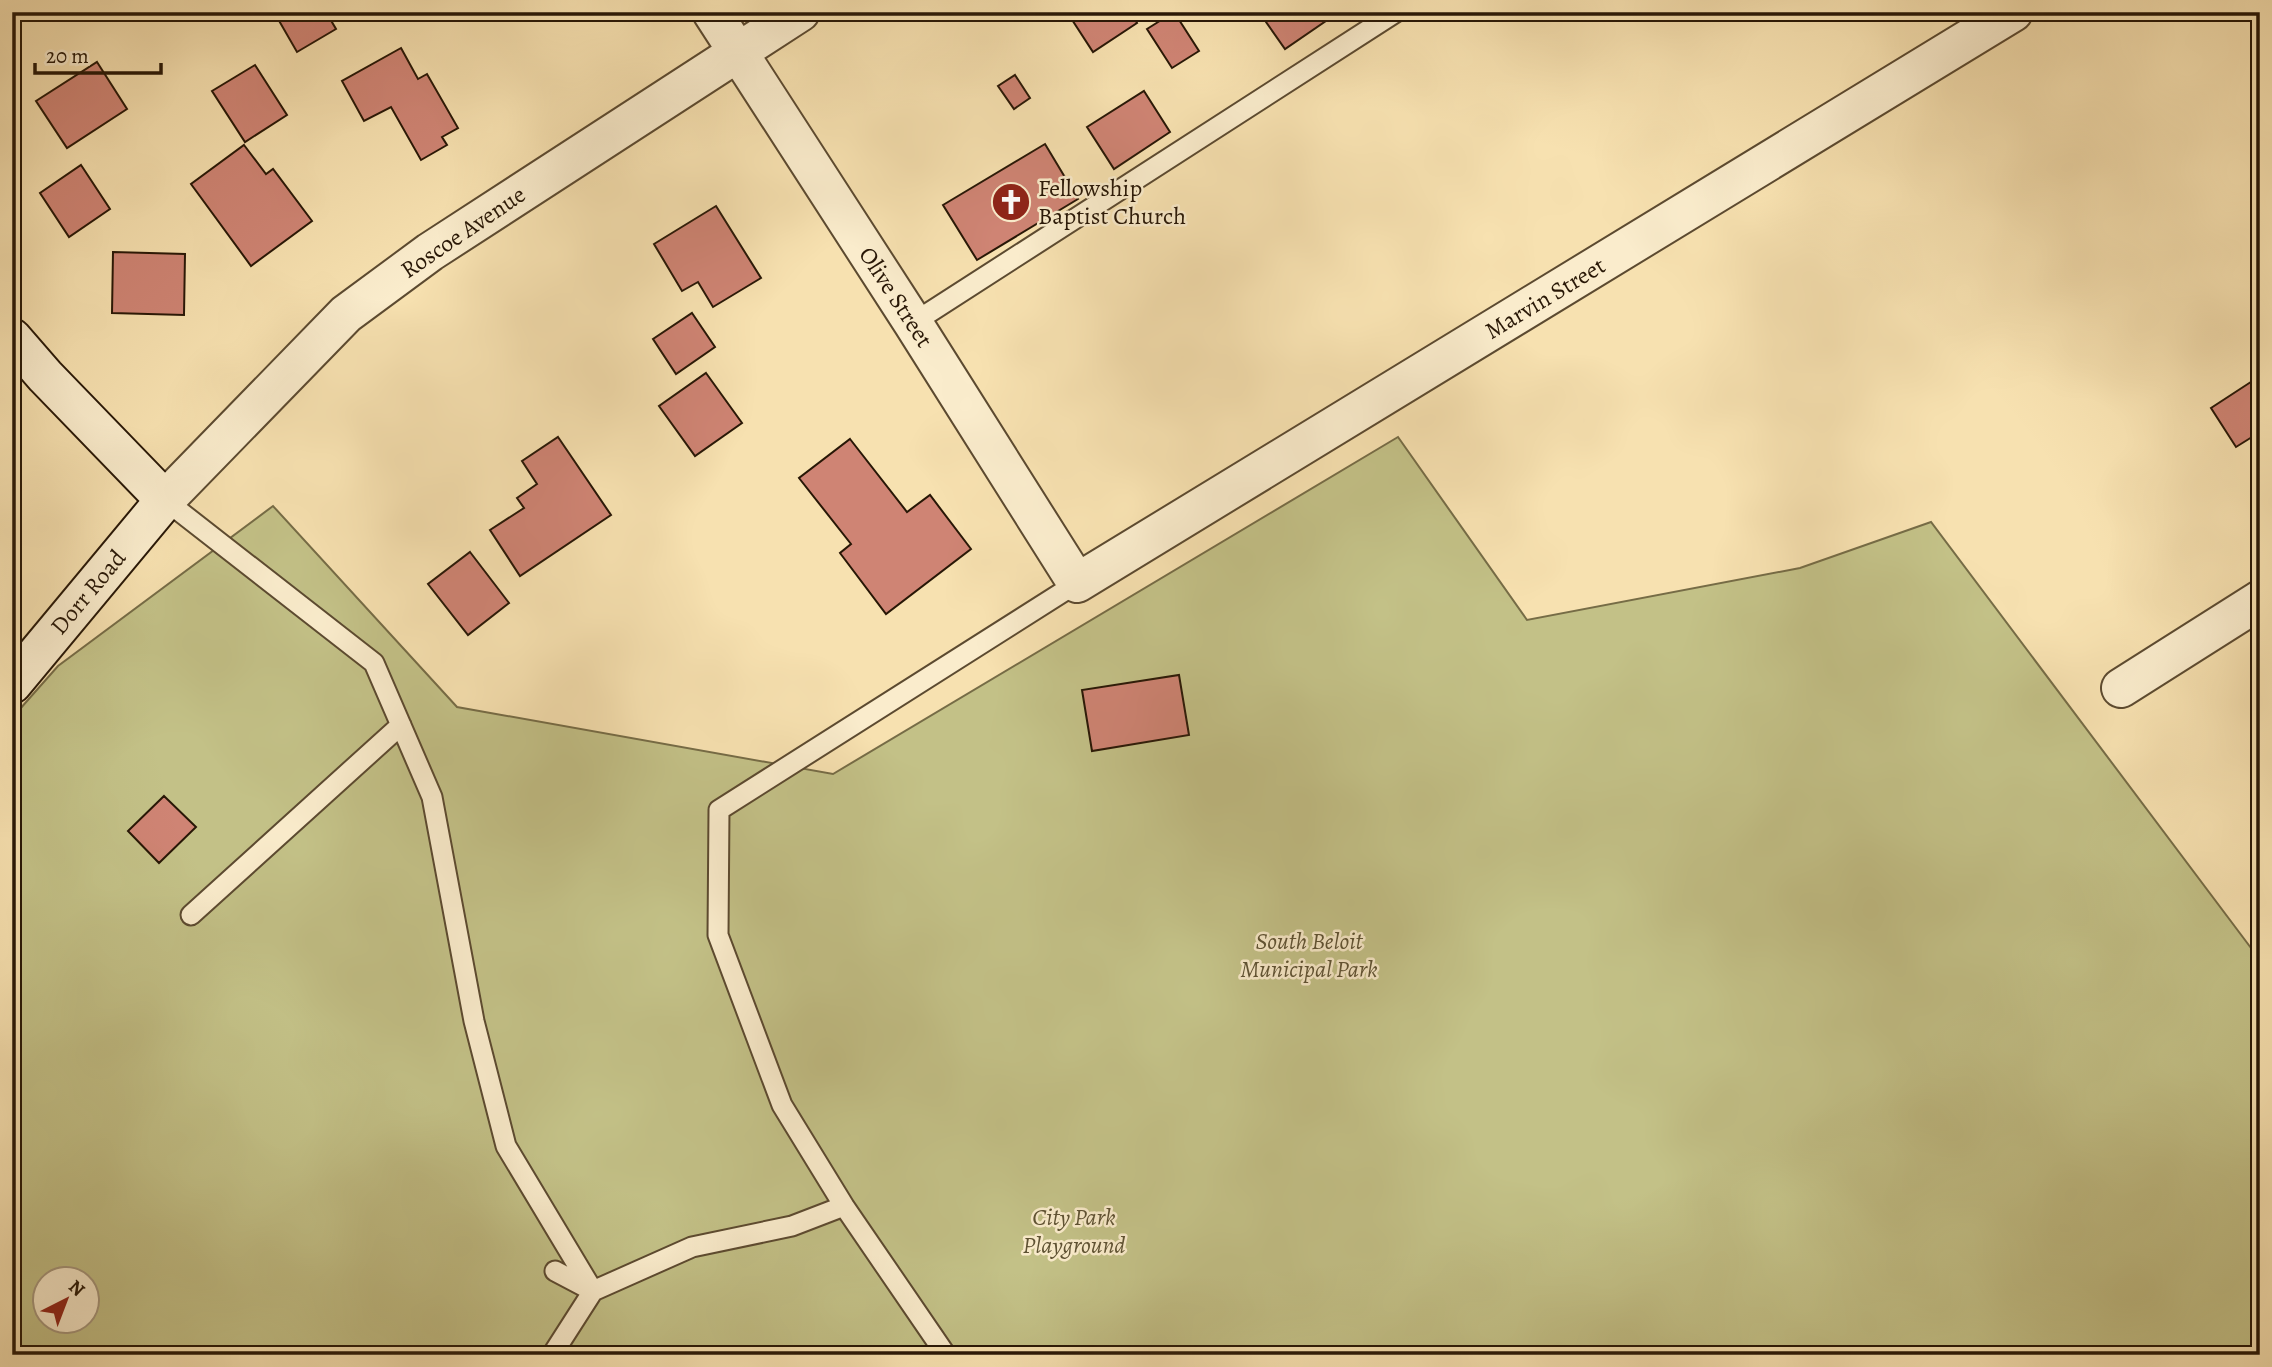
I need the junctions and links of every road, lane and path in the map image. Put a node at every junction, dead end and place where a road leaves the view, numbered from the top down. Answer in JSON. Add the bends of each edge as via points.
{"nodes":[{"id":1,"x":712,"y":12,"type":"edge"},
{"id":2,"x":800,"y":12,"type":"edge"},
{"id":3,"x":1396,"y":12,"type":"edge"},
{"id":4,"x":2013,"y":12,"type":"edge"},
{"id":5,"x":738,"y":54,"type":"junction"},
{"id":6,"x":913,"y":323,"type":"junction"},
{"id":7,"x":12,"y":338,"type":"edge"},
{"id":8,"x":164,"y":500,"type":"junction"},
{"id":9,"x":1077,"y":583,"type":"junction"},
{"id":10,"x":2260,"y":600,"type":"edge"},
{"id":11,"x":12,"y":684,"type":"edge"},
{"id":12,"x":2121,"y":688,"type":"dead end"},
{"id":13,"x":401,"y":725,"type":"junction"},
{"id":14,"x":191,"y":915,"type":"dead end"},
{"id":15,"x":844,"y":1206,"type":"junction"},
{"id":16,"x":555,"y":1271,"type":"dead end"},
{"id":17,"x":593,"y":1291,"type":"junction"},
{"id":18,"x":552,"y":1355,"type":"edge"},
{"id":19,"x":946,"y":1355,"type":"edge"}],
"edges":[{"from":1,"to":5,"type":"street","name":"Olive Street"},
{"from":2,"to":5,"type":"street","name":"Roscoe Avenue"},
{"from":3,"to":6,"type":"lane"},
{"from":4,"to":9,"type":"street","name":"Marvin Street"},
{"from":5,"to":6,"type":"street","name":"Olive Street"},
{"from":5,"to":8,"type":"street","name":"Roscoe Avenue","via":[[430,252],[346,314]]},
{"from":6,"to":9,"type":"street","name":"Olive Street"},
{"from":7,"to":8,"type":"street"},
{"from":8,"to":11,"type":"street","name":"Dorr Road"},
{"from":8,"to":13,"type":"lane","via":[[374,663]]},
{"from":9,"to":15,"type":"lane","via":[[719,810],[718,936],[782,1105]]},
{"from":10,"to":12,"type":"street"},
{"from":13,"to":14,"type":"lane"},
{"from":13,"to":17,"type":"lane","via":[[432,797],[474,1021],[506,1146]]},
{"from":15,"to":17,"type":"lane","via":[[792,1226],[692,1247]]},
{"from":15,"to":19,"type":"lane"},
{"from":16,"to":17,"type":"lane"},
{"from":17,"to":18,"type":"lane"}]}
